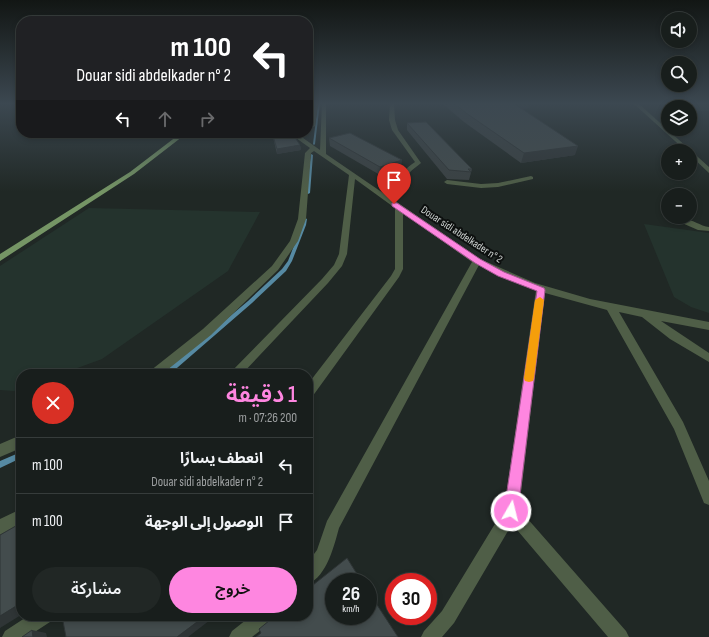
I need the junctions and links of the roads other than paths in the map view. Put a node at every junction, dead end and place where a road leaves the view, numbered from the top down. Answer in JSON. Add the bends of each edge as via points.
{"nodes":[{"id":1,"x":323,"y":133,"type":"edge"},
{"id":2,"x":398,"y":133,"type":"edge"},
{"id":3,"x":669,"y":133,"type":"edge"},
{"id":4,"x":178,"y":138,"type":"edge"},
{"id":5,"x":299,"y":138,"type":"edge"},
{"id":6,"x":682,"y":144,"type":"edge"},
{"id":7,"x":313,"y":148,"type":"junction"},
{"id":8,"x":323,"y":154,"type":"junction"},
{"id":9,"x":697,"y":158,"type":"edge"},
{"id":10,"x":701,"y":162,"type":"junction"},
{"id":11,"x":709,"y":163,"type":"edge"},
{"id":12,"x":709,"y":171,"type":"edge"},
{"id":13,"x":352,"y":175,"type":"junction"},
{"id":14,"x":531,"y":178,"type":"dead end"},
{"id":15,"x":448,"y":182,"type":"edge"},
{"id":16,"x":385,"y":198,"type":"junction"},
{"id":17,"x":399,"y":208,"type":"junction"},
{"id":18,"x":692,"y":224,"type":"edge"},
{"id":19,"x":709,"y":229,"type":"edge"},
{"id":20,"x":0,"y":258,"type":"edge"},
{"id":21,"x":477,"y":261,"type":"junction"},
{"id":22,"x":541,"y":290,"type":"junction"},
{"id":23,"x":610,"y":306,"type":"junction"},
{"id":24,"x":644,"y":314,"type":"junction"},
{"id":25,"x":709,"y":326,"type":"edge"},
{"id":26,"x":709,"y":358,"type":"edge"},
{"id":27,"x":160,"y":369,"type":"edge"},
{"id":28,"x":240,"y":369,"type":"edge"},
{"id":29,"x":313,"y":387,"type":"edge"},
{"id":30,"x":16,"y":443,"type":"edge"},
{"id":31,"x":0,"y":451,"type":"edge"},
{"id":32,"x":709,"y":498,"type":"edge"},
{"id":33,"x":511,"y":511,"type":"junction"},
{"id":34,"x":16,"y":519,"type":"edge"},
{"id":35,"x":0,"y":527,"type":"edge"},
{"id":36,"x":313,"y":569,"type":"edge"},
{"id":37,"x":36,"y":621,"type":"edge"},
{"id":38,"x":259,"y":621,"type":"edge"},
{"id":39,"x":11,"y":637,"type":"edge"},
{"id":40,"x":238,"y":637,"type":"edge"},
{"id":41,"x":430,"y":637,"type":"edge"},
{"id":42,"x":620,"y":637,"type":"edge"}],
"edges":[{"from":1,"to":8,"type":"street"},
{"from":2,"to":16,"type":"street","via":[[418,163],[410,168],[399,189]]},
{"from":3,"to":6,"type":"street"},
{"from":4,"to":20,"type":"main road","via":[[132,173]]},
{"from":5,"to":7,"type":"street","name":"Douar sidi abdelkader n° 2"},
{"from":7,"to":8,"type":"street","name":"Douar sidi abdelkader n° 2"},
{"from":7,"to":27,"type":"street","via":[[308,153],[302,219],[294,241],[275,268],[207,332]]},
{"from":8,"to":13,"type":"street","name":"Douar sidi abdelkader n° 2"},
{"from":9,"to":10,"type":"street"},
{"from":10,"to":11,"type":"street"},
{"from":10,"to":12,"type":"street"},
{"from":13,"to":16,"type":"street","name":"Douar sidi abdelkader n° 2"},
{"from":13,"to":28,"type":"street","via":[[343,254],[338,266]]},
{"from":14,"to":15,"type":"street","via":[[481,186]]},
{"from":16,"to":17,"type":"street","name":"Douar sidi abdelkader n° 2"},
{"from":17,"to":21,"type":"street","name":"Douar sidi abdelkader n° 2"},
{"from":17,"to":29,"type":"street","via":[[399,269]]},
{"from":18,"to":19,"type":"street"},
{"from":21,"to":22,"type":"street","name":"Douar sidi abdelkader n° 2"},
{"from":21,"to":36,"type":"street","via":[[332,526],[324,554]]},
{"from":22,"to":23,"type":"street","name":"Douar sidi abdelkader n° 2"},
{"from":22,"to":33,"type":"street"},
{"from":23,"to":24,"type":"street","name":"Douar sidi abdelkader n° 2"},
{"from":23,"to":32,"type":"street","via":[[679,426]]},
{"from":24,"to":25,"type":"street","name":"Douar sidi abdelkader n° 2"},
{"from":24,"to":26,"type":"street"},
{"from":30,"to":31,"type":"street"},
{"from":33,"to":41,"type":"street","via":[[448,616]]},
{"from":33,"to":42,"type":"street"},
{"from":34,"to":35,"type":"street"},
{"from":37,"to":39,"type":"street"},
{"from":38,"to":40,"type":"street"}]}
